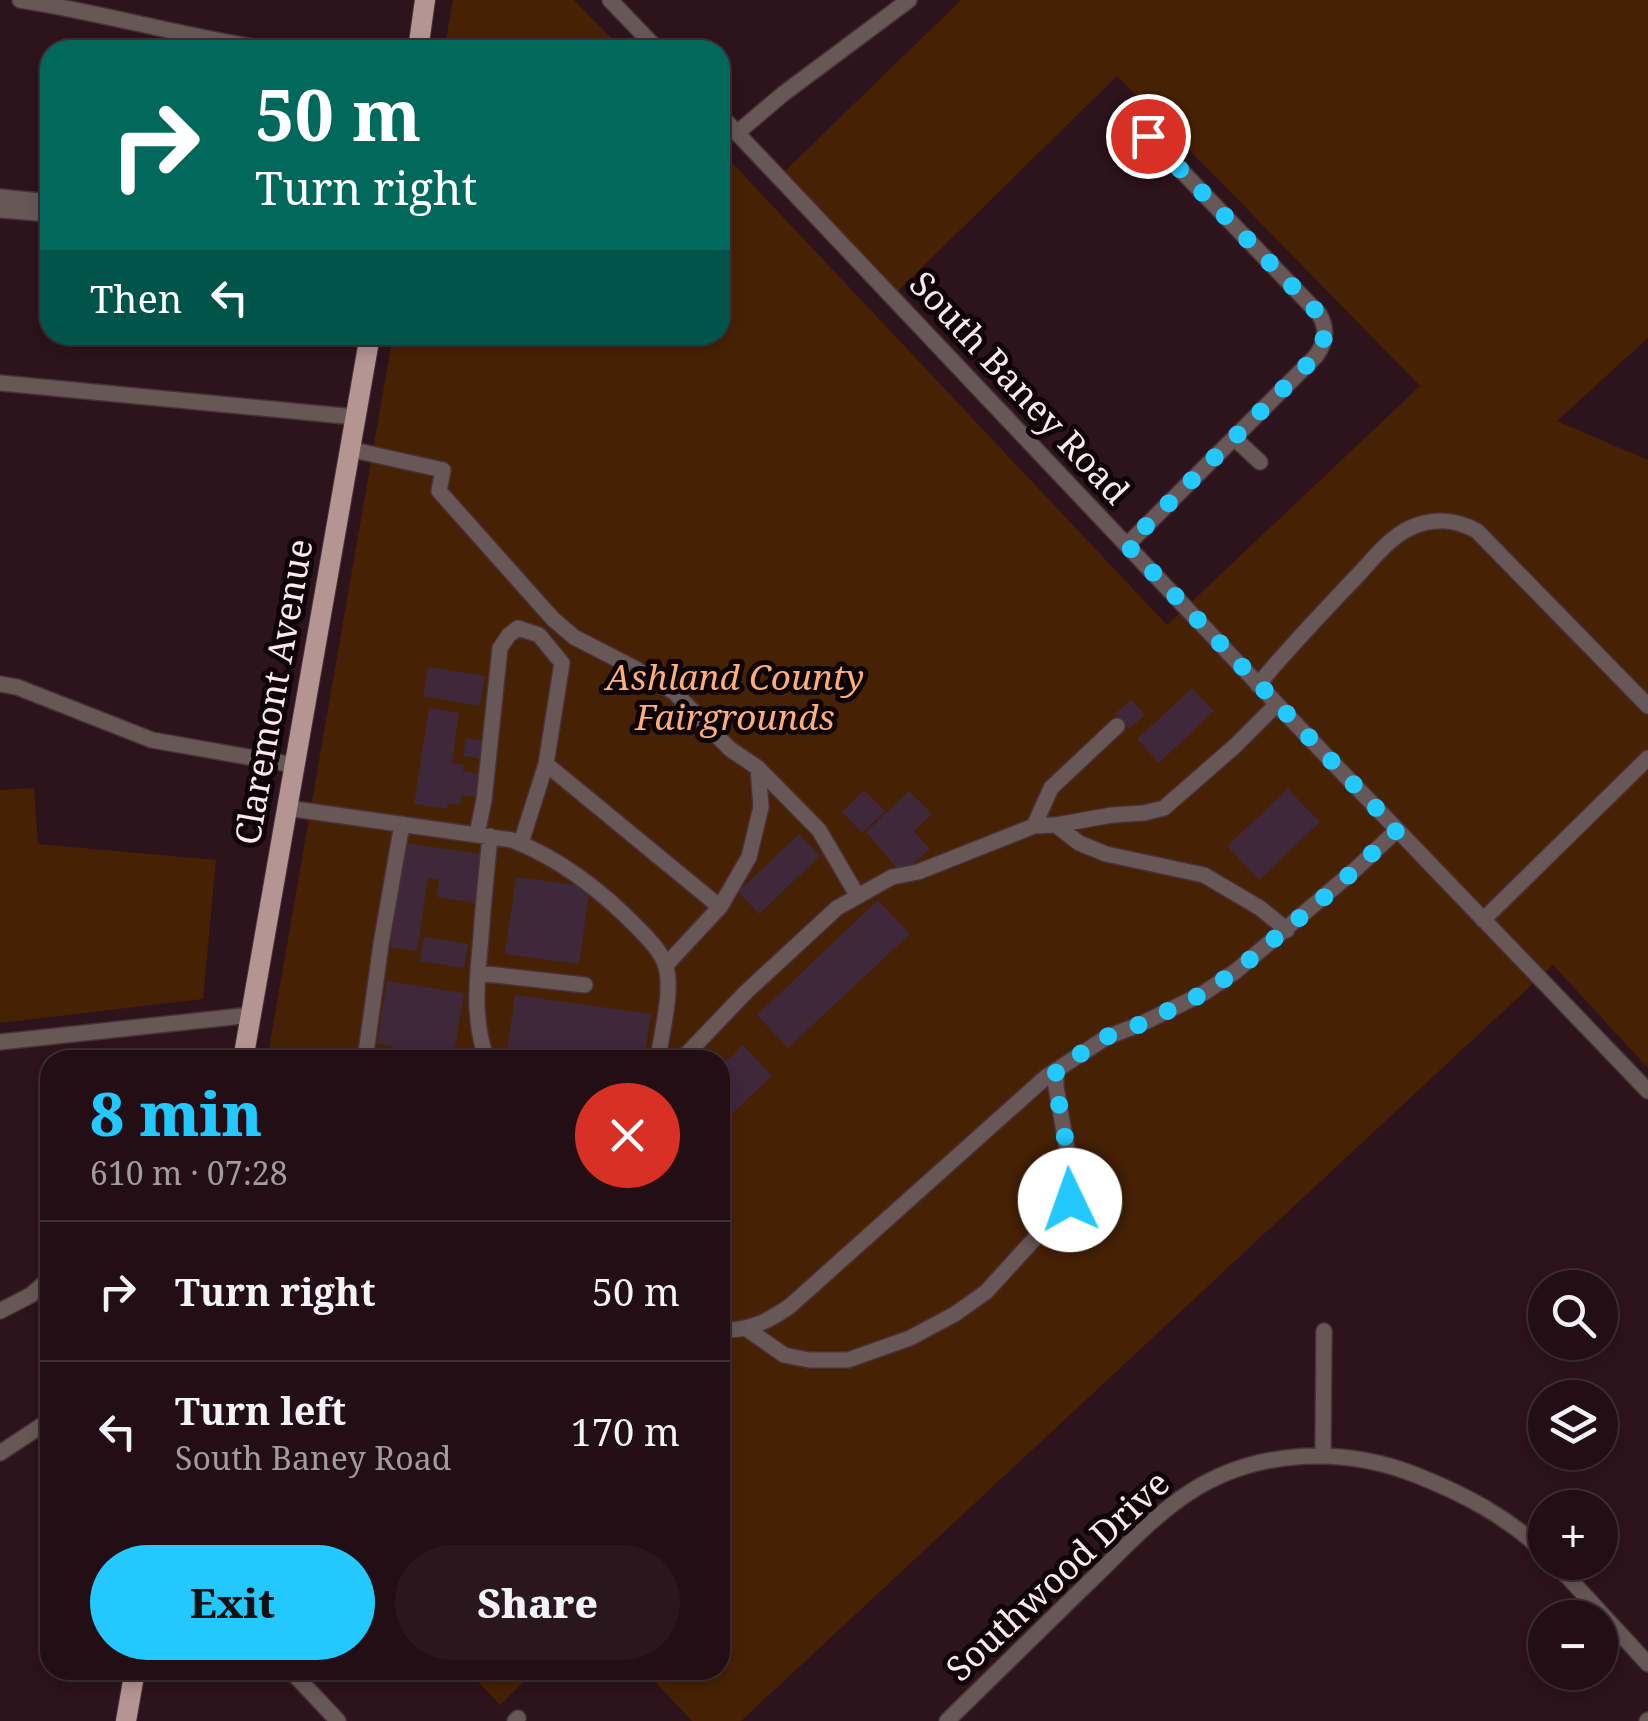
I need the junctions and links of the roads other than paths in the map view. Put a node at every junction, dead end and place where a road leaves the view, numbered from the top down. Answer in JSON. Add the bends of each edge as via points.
{"nodes":[{"id":1,"x":20,"y":0,"type":"edge"},
{"id":2,"x":425,"y":0,"type":"edge"},
{"id":3,"x":610,"y":0,"type":"edge"},
{"id":4,"x":909,"y":0,"type":"edge"},
{"id":5,"x":210,"y":40,"type":"edge"},
{"id":6,"x":419,"y":40,"type":"edge"},
{"id":7,"x":648,"y":40,"type":"edge"},
{"id":8,"x":730,"y":126,"type":"edge"},
{"id":9,"x":737,"y":133,"type":"junction"},
{"id":10,"x":1148,"y":136,"type":"dead end"},
{"id":11,"x":0,"y":197,"type":"edge"},
{"id":12,"x":40,"y":201,"type":"edge"},
{"id":13,"x":0,"y":210,"type":"edge"},
{"id":14,"x":40,"y":213,"type":"edge"},
{"id":15,"x":368,"y":345,"type":"edge"},
{"id":16,"x":0,"y":383,"type":"edge"},
{"id":17,"x":355,"y":417,"type":"junction"},
{"id":18,"x":1234,"y":438,"type":"junction"},
{"id":19,"x":349,"y":449,"type":"junction"},
{"id":20,"x":1260,"y":462,"type":"dead end"},
{"id":21,"x":1127,"y":545,"type":"junction"},
{"id":22,"x":534,"y":596,"type":"junction"},
{"id":23,"x":540,"y":635,"type":"junction"},
{"id":24,"x":602,"y":652,"type":"junction"},
{"id":25,"x":562,"y":662,"type":"junction"},
{"id":26,"x":0,"y":684,"type":"edge"},
{"id":27,"x":1258,"y":684,"type":"junction"},
{"id":28,"x":1277,"y":704,"type":"junction"},
{"id":29,"x":1648,"y":706,"type":"edge"},
{"id":30,"x":1117,"y":726,"type":"dead end"},
{"id":31,"x":1648,"y":758,"type":"edge"},
{"id":32,"x":546,"y":764,"type":"junction"},
{"id":33,"x":294,"y":765,"type":"junction"},
{"id":34,"x":758,"y":768,"type":"junction"},
{"id":35,"x":287,"y":808,"type":"junction"},
{"id":36,"x":402,"y":824,"type":"junction"},
{"id":37,"x":1034,"y":826,"type":"junction"},
{"id":38,"x":1056,"y":826,"type":"junction"},
{"id":39,"x":1397,"y":830,"type":"junction"},
{"id":40,"x":483,"y":835,"type":"junction"},
{"id":41,"x":521,"y":843,"type":"junction"},
{"id":42,"x":857,"y":895,"type":"junction"},
{"id":43,"x":720,"y":907,"type":"junction"},
{"id":44,"x":1483,"y":920,"type":"junction"},
{"id":45,"x":1286,"y":930,"type":"junction"},
{"id":46,"x":666,"y":965,"type":"junction"},
{"id":47,"x":478,"y":973,"type":"junction"},
{"id":48,"x":584,"y":984,"type":"dead end"},
{"id":49,"x":251,"y":1015,"type":"junction"},
{"id":50,"x":0,"y":1042,"type":"edge"},
{"id":51,"x":245,"y":1050,"type":"edge"},
{"id":52,"x":366,"y":1050,"type":"edge"},
{"id":53,"x":484,"y":1050,"type":"edge"},
{"id":54,"x":659,"y":1050,"type":"edge"},
{"id":55,"x":691,"y":1050,"type":"edge"},
{"id":56,"x":1056,"y":1070,"type":"junction"},
{"id":57,"x":1648,"y":1092,"type":"edge"},
{"id":58,"x":40,"y":1287,"type":"edge"},
{"id":59,"x":0,"y":1311,"type":"edge"},
{"id":60,"x":747,"y":1329,"type":"junction"},
{"id":61,"x":730,"y":1330,"type":"edge"},
{"id":62,"x":1324,"y":1331,"type":"dead end"},
{"id":63,"x":40,"y":1427,"type":"edge"},
{"id":64,"x":0,"y":1453,"type":"edge"},
{"id":65,"x":1323,"y":1456,"type":"junction"},
{"id":66,"x":1528,"y":1539,"type":"edge"},
{"id":67,"x":1571,"y":1580,"type":"edge"},
{"id":68,"x":1648,"y":1664,"type":"edge"},
{"id":69,"x":133,"y":1680,"type":"edge"},
{"id":70,"x":299,"y":1680,"type":"edge"},
{"id":71,"x":126,"y":1721,"type":"edge"},
{"id":72,"x":338,"y":1721,"type":"edge"},
{"id":73,"x":947,"y":1721,"type":"edge"}],
"edges":[{"from":1,"to":5,"type":"street"},
{"from":2,"to":6,"type":"main road"},
{"from":3,"to":7,"type":"street"},
{"from":4,"to":9,"type":"street"},
{"from":8,"to":9,"type":"street","name":"South Baney Road"},
{"from":9,"to":21,"type":"street","name":"South Baney Road"},
{"from":10,"to":18,"type":"street","via":[[1324,323],[1316,356]]},
{"from":11,"to":12,"type":"street"},
{"from":13,"to":14,"type":"street"},
{"from":15,"to":17,"type":"main road","name":"Claremont Avenue"},
{"from":16,"to":17,"type":"street"},
{"from":17,"to":19,"type":"main road","name":"Claremont Avenue"},
{"from":18,"to":20,"type":"street"},
{"from":18,"to":21,"type":"street"},
{"from":19,"to":22,"type":"street","via":[[443,470],[439,491]]},
{"from":19,"to":33,"type":"main road","name":"Claremont Avenue"},
{"from":21,"to":27,"type":"street","name":"South Baney Road"},
{"from":22,"to":23,"type":"street"},
{"from":22,"to":24,"type":"street","via":[[574,637]]},
{"from":23,"to":25,"type":"street"},
{"from":23,"to":40,"type":"street","via":[[518,628],[500,648]]},
{"from":24,"to":25,"type":"street"},
{"from":24,"to":34,"type":"street","via":[[674,692]]},
{"from":25,"to":32,"type":"street"},
{"from":26,"to":33,"type":"street","via":[[152,740]]},
{"from":27,"to":28,"type":"street","name":"South Baney Road"},
{"from":27,"to":29,"type":"street","via":[[1393,539],[1445,520],[1477,531]]},
{"from":28,"to":38,"type":"street","via":[[1164,808]]},
{"from":28,"to":39,"type":"street","name":"South Baney Road"},
{"from":30,"to":37,"type":"street","via":[[1051,788]]},
{"from":31,"to":44,"type":"street"},
{"from":32,"to":41,"type":"street"},
{"from":32,"to":43,"type":"street"},
{"from":33,"to":35,"type":"main road","name":"Claremont Avenue"},
{"from":34,"to":42,"type":"street","via":[[819,830]]},
{"from":34,"to":43,"type":"street","via":[[761,807],[749,857]]},
{"from":35,"to":36,"type":"street"},
{"from":35,"to":49,"type":"main road","name":"Claremont Avenue"},
{"from":36,"to":40,"type":"street"},
{"from":36,"to":52,"type":"street"},
{"from":37,"to":38,"type":"street"},
{"from":37,"to":42,"type":"street"},
{"from":38,"to":45,"type":"street","via":[[1106,854],[1204,875]]},
{"from":39,"to":44,"type":"street","name":"South Baney Road"},
{"from":39,"to":45,"type":"street"},
{"from":40,"to":41,"type":"street"},
{"from":40,"to":47,"type":"street"},
{"from":41,"to":46,"type":"street","via":[[608,899]]},
{"from":42,"to":55,"type":"street","via":[[820,922]]},
{"from":43,"to":46,"type":"street"},
{"from":44,"to":57,"type":"street","name":"South Baney Road"},
{"from":45,"to":56,"type":"street","via":[[1204,993],[1106,1037]]},
{"from":46,"to":54,"type":"street"},
{"from":47,"to":48,"type":"street"},
{"from":47,"to":53,"type":"street","via":[[476,1019]]},
{"from":49,"to":50,"type":"street"},
{"from":49,"to":51,"type":"main road","name":"Claremont Avenue"},
{"from":56,"to":60,"type":"street","via":[[790,1306]]},
{"from":56,"to":60,"type":"street","via":[[1074,1188],[986,1292],[910,1338],[848,1360],[784,1355]]},
{"from":58,"to":59,"type":"street"},
{"from":60,"to":61,"type":"street"},
{"from":62,"to":65,"type":"street"},
{"from":63,"to":64,"type":"street"},
{"from":65,"to":66,"type":"street","name":"Southwood Drive","via":[[1356,1458],[1442,1485]]},
{"from":65,"to":73,"type":"street","name":"Southwood Drive","via":[[1262,1462],[1187,1494]]},
{"from":67,"to":68,"type":"street"},
{"from":69,"to":71,"type":"main road"},
{"from":70,"to":72,"type":"street"}]}
